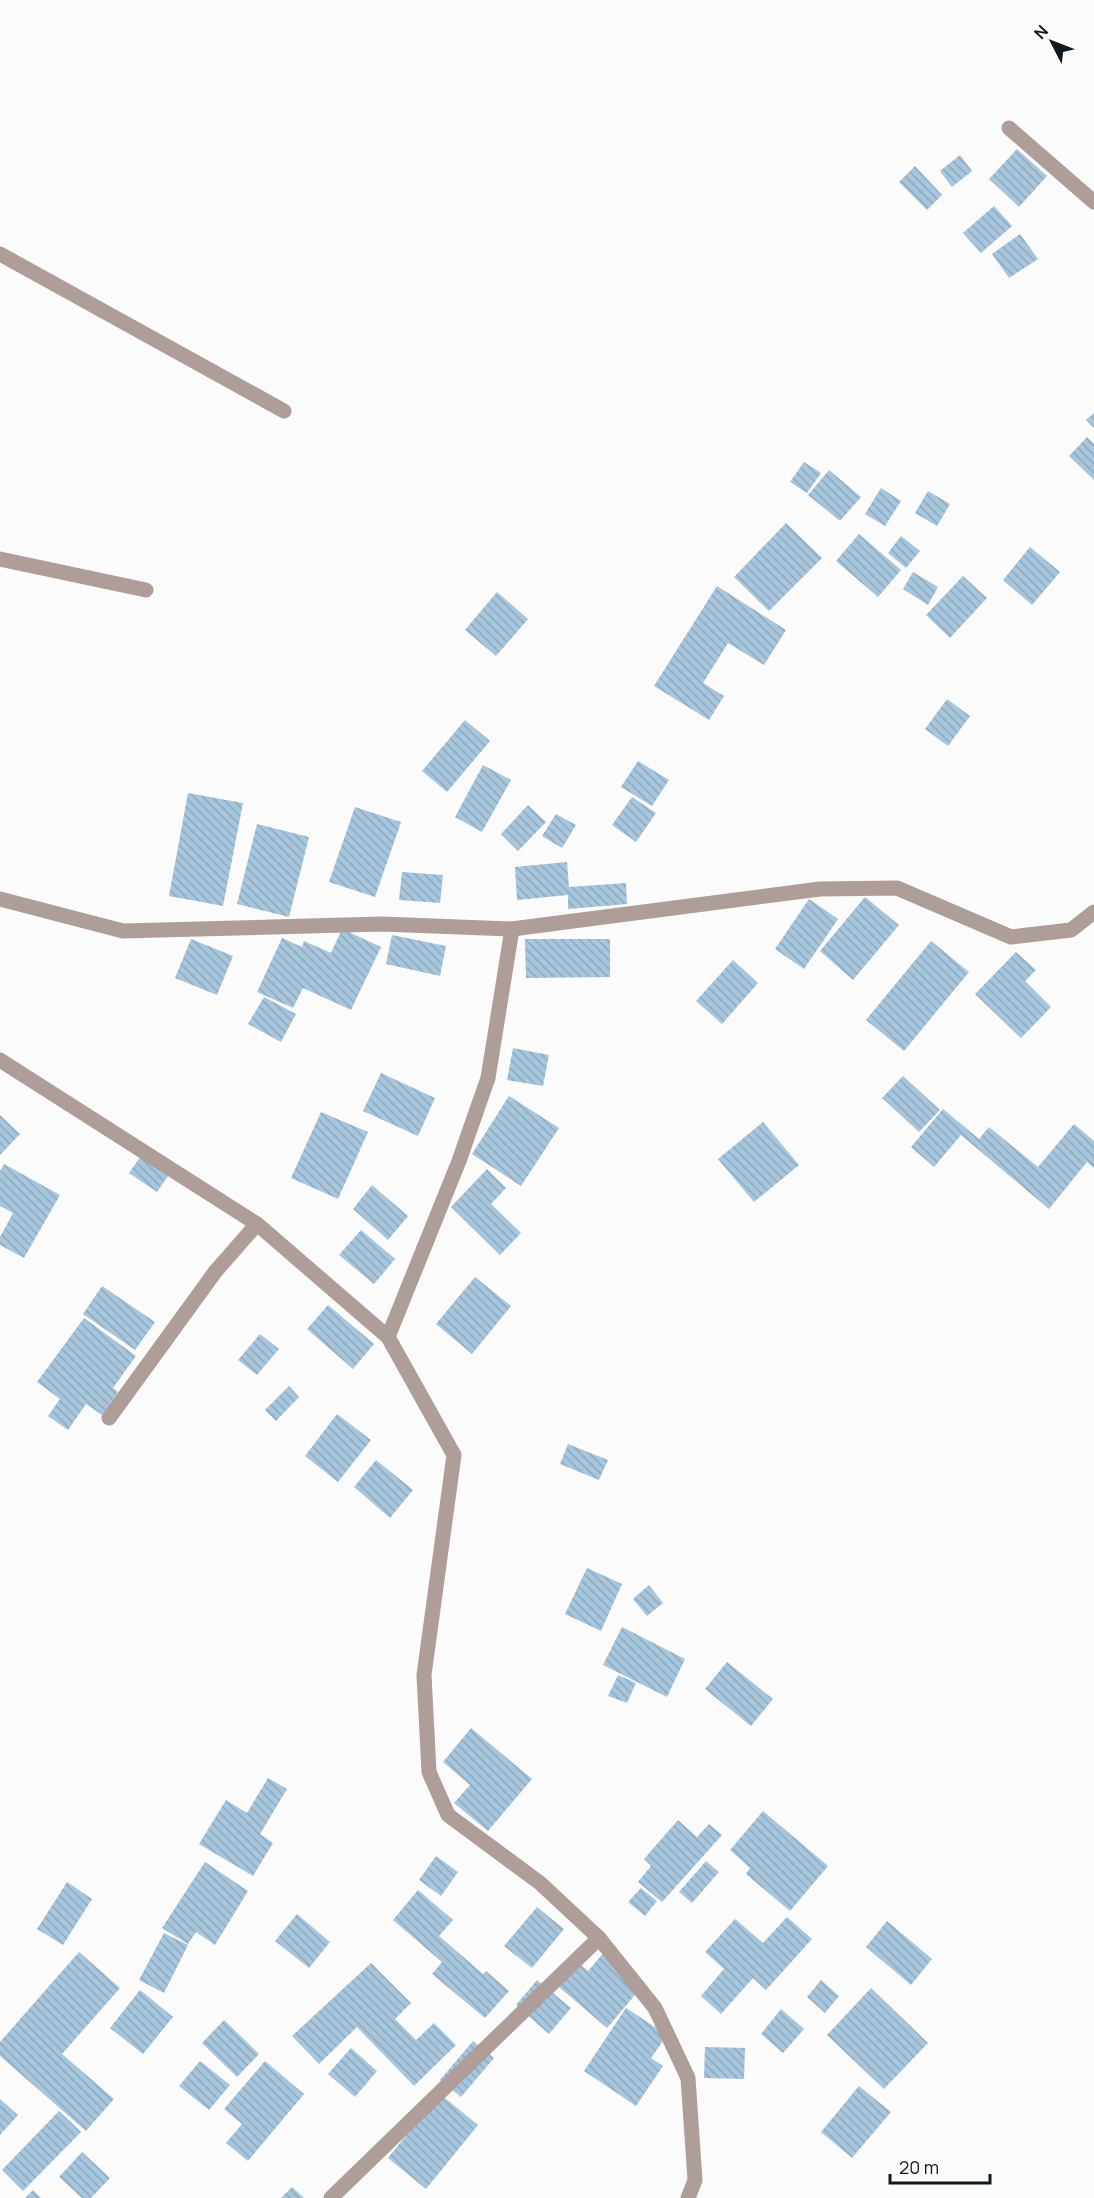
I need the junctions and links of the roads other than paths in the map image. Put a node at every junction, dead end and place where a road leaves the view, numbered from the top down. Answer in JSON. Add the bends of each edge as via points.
{"nodes":[{"id":1,"x":1009,"y":128,"type":"dead end"},
{"id":2,"x":1094,"y":202,"type":"edge"},
{"id":3,"x":0,"y":254,"type":"edge"},
{"id":4,"x":285,"y":411,"type":"dead end"},
{"id":5,"x":0,"y":559,"type":"edge"},
{"id":6,"x":146,"y":590,"type":"dead end"},
{"id":7,"x":0,"y":899,"type":"edge"},
{"id":8,"x":1094,"y":912,"type":"edge"},
{"id":9,"x":512,"y":929,"type":"junction"},
{"id":10,"x":0,"y":1060,"type":"edge"},
{"id":11,"x":257,"y":1224,"type":"junction"},
{"id":12,"x":388,"y":1337,"type":"junction"},
{"id":13,"x":109,"y":1418,"type":"dead end"},
{"id":14,"x":598,"y":1938,"type":"junction"},
{"id":15,"x":331,"y":2198,"type":"edge"},
{"id":16,"x":688,"y":2198,"type":"edge"}],
"edges":[{"from":1,"to":2,"type":"street"},
{"from":3,"to":4,"type":"street"},
{"from":5,"to":6,"type":"street"},
{"from":7,"to":9,"type":"street","via":[[123,931],[382,924]]},
{"from":8,"to":9,"type":"street","via":[[1071,930],[1011,937],[897,888],[820,889]]},
{"from":9,"to":12,"type":"street","via":[[488,1078]]},
{"from":10,"to":11,"type":"street"},
{"from":11,"to":12,"type":"street"},
{"from":11,"to":13,"type":"street","via":[[215,1272]]},
{"from":12,"to":14,"type":"street","via":[[454,1455],[424,1675],[429,1772],[448,1815],[540,1883]]},
{"from":14,"to":15,"type":"street"},
{"from":14,"to":16,"type":"street","via":[[655,2008],[688,2078],[694,2180]]}]}
